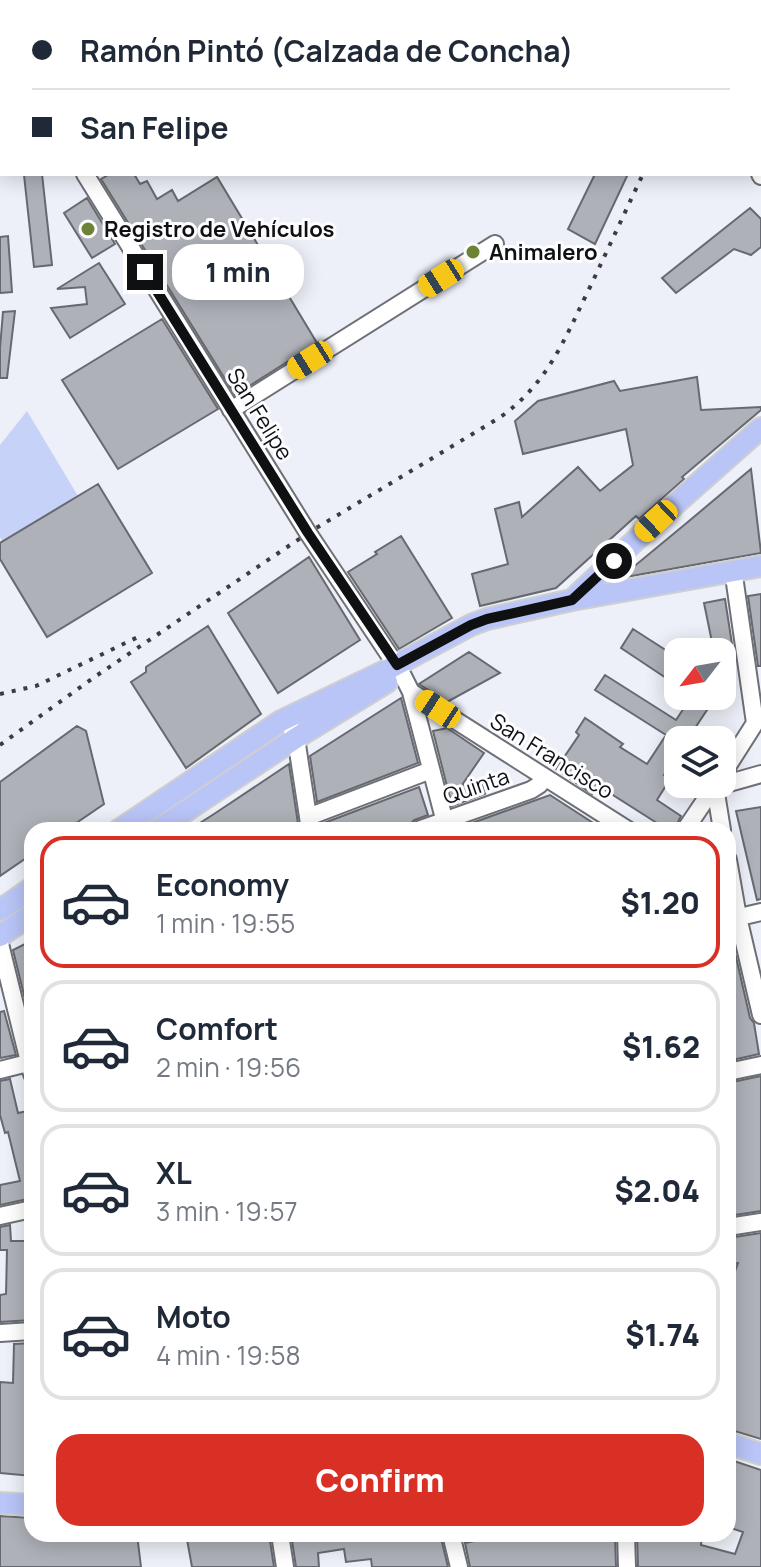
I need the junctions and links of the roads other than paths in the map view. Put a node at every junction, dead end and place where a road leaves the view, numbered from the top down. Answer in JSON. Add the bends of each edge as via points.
{"nodes":[{"id":1,"x":86,"y":176,"type":"edge"},
{"id":2,"x":495,"y":244,"type":"dead end"},
{"id":3,"x":231,"y":410,"type":"junction"},
{"id":4,"x":761,"y":428,"type":"edge"},
{"id":5,"x":761,"y":566,"type":"edge"},
{"id":6,"x":733,"y":577,"type":"junction"},
{"id":7,"x":761,"y":579,"type":"edge"},
{"id":8,"x":572,"y":600,"type":"junction"},
{"id":9,"x":552,"y":613,"type":"junction"},
{"id":10,"x":403,"y":677,"type":"junction"},
{"id":11,"x":286,"y":718,"type":"junction"},
{"id":12,"x":296,"y":738,"type":"junction"},
{"id":13,"x":736,"y":753,"type":"edge"},
{"id":14,"x":431,"y":770,"type":"junction"},
{"id":15,"x":761,"y":774,"type":"edge"},
{"id":16,"x":545,"y":778,"type":"junction"},
{"id":17,"x":736,"y":779,"type":"edge"},
{"id":18,"x":707,"y":798,"type":"edge"},
{"id":19,"x":719,"y":798,"type":"edge"},
{"id":20,"x":131,"y":822,"type":"edge"},
{"id":21,"x":169,"y":822,"type":"edge"},
{"id":22,"x":309,"y":822,"type":"edge"},
{"id":23,"x":314,"y":822,"type":"edge"},
{"id":24,"x":445,"y":822,"type":"edge"},
{"id":25,"x":453,"y":822,"type":"edge"},
{"id":26,"x":615,"y":822,"type":"edge"},
{"id":27,"x":690,"y":822,"type":"edge"},
{"id":28,"x":721,"y":822,"type":"edge"},
{"id":29,"x":24,"y":894,"type":"edge"},
{"id":30,"x":0,"y":910,"type":"edge"},
{"id":31,"x":761,"y":912,"type":"edge"},
{"id":32,"x":736,"y":917,"type":"edge"},
{"id":33,"x":24,"y":920,"type":"edge"},
{"id":34,"x":736,"y":928,"type":"edge"},
{"id":35,"x":0,"y":936,"type":"edge"},
{"id":36,"x":0,"y":944,"type":"edge"},
{"id":37,"x":761,"y":1015,"type":"edge"},
{"id":38,"x":24,"y":1038,"type":"edge"},
{"id":39,"x":761,"y":1065,"type":"edge"},
{"id":40,"x":24,"y":1067,"type":"edge"},
{"id":41,"x":0,"y":1070,"type":"edge"},
{"id":42,"x":736,"y":1070,"type":"edge"},
{"id":43,"x":24,"y":1211,"type":"edge"},
{"id":44,"x":0,"y":1216,"type":"edge"},
{"id":45,"x":761,"y":1222,"type":"edge"},
{"id":46,"x":736,"y":1226,"type":"edge"},
{"id":47,"x":24,"y":1332,"type":"edge"},
{"id":48,"x":0,"y":1333,"type":"edge"},
{"id":49,"x":736,"y":1446,"type":"edge"},
{"id":50,"x":761,"y":1454,"type":"edge"},
{"id":51,"x":0,"y":1503,"type":"edge"},
{"id":52,"x":24,"y":1504,"type":"edge"},
{"id":53,"x":281,"y":1542,"type":"edge"},
{"id":54,"x":453,"y":1542,"type":"edge"},
{"id":55,"x":626,"y":1542,"type":"edge"},
{"id":56,"x":285,"y":1567,"type":"edge"},
{"id":57,"x":459,"y":1567,"type":"edge"},
{"id":58,"x":627,"y":1567,"type":"edge"}],
"edges":[{"from":1,"to":3,"type":"street","name":"San Felipe"},
{"from":2,"to":3,"type":"street"},
{"from":3,"to":10,"type":"street","name":"San Felipe"},
{"from":4,"to":8,"type":"main road"},
{"from":5,"to":6,"type":"main road"},
{"from":6,"to":7,"type":"main road"},
{"from":6,"to":8,"type":"main road"},
{"from":6,"to":9,"type":"main road"},
{"from":6,"to":13,"type":"street","via":[[755,723]]},
{"from":8,"to":9,"type":"main road"},
{"from":8,"to":10,"type":"main road","via":[[471,625]]},
{"from":9,"to":10,"type":"main road","via":[[475,633]]},
{"from":10,"to":11,"type":"main road"},
{"from":10,"to":12,"type":"main road"},
{"from":10,"to":14,"type":"street"},
{"from":10,"to":16,"type":"street","name":"San Francisco"},
{"from":11,"to":12,"type":"street"},
{"from":11,"to":20,"type":"main road"},
{"from":12,"to":21,"type":"main road"},
{"from":12,"to":22,"type":"street"},
{"from":14,"to":23,"type":"street"},
{"from":14,"to":24,"type":"street"},
{"from":15,"to":17,"type":"street"},
{"from":16,"to":25,"type":"street","name":"Quinta","via":[[531,790]]},
{"from":16,"to":26,"type":"street","name":"San Francisco"},
{"from":18,"to":27,"type":"street"},
{"from":19,"to":28,"type":"street"},
{"from":29,"to":30,"type":"main road"},
{"from":31,"to":32,"type":"street"},
{"from":33,"to":35,"type":"main road"},
{"from":34,"to":37,"type":"street"},
{"from":36,"to":38,"type":"street"},
{"from":39,"to":42,"type":"street"},
{"from":40,"to":41,"type":"street"},
{"from":43,"to":44,"type":"street"},
{"from":45,"to":46,"type":"street"},
{"from":47,"to":48,"type":"street"},
{"from":49,"to":50,"type":"main road"},
{"from":51,"to":52,"type":"main road"},
{"from":53,"to":56,"type":"street"},
{"from":54,"to":57,"type":"street"},
{"from":55,"to":58,"type":"street"}]}
